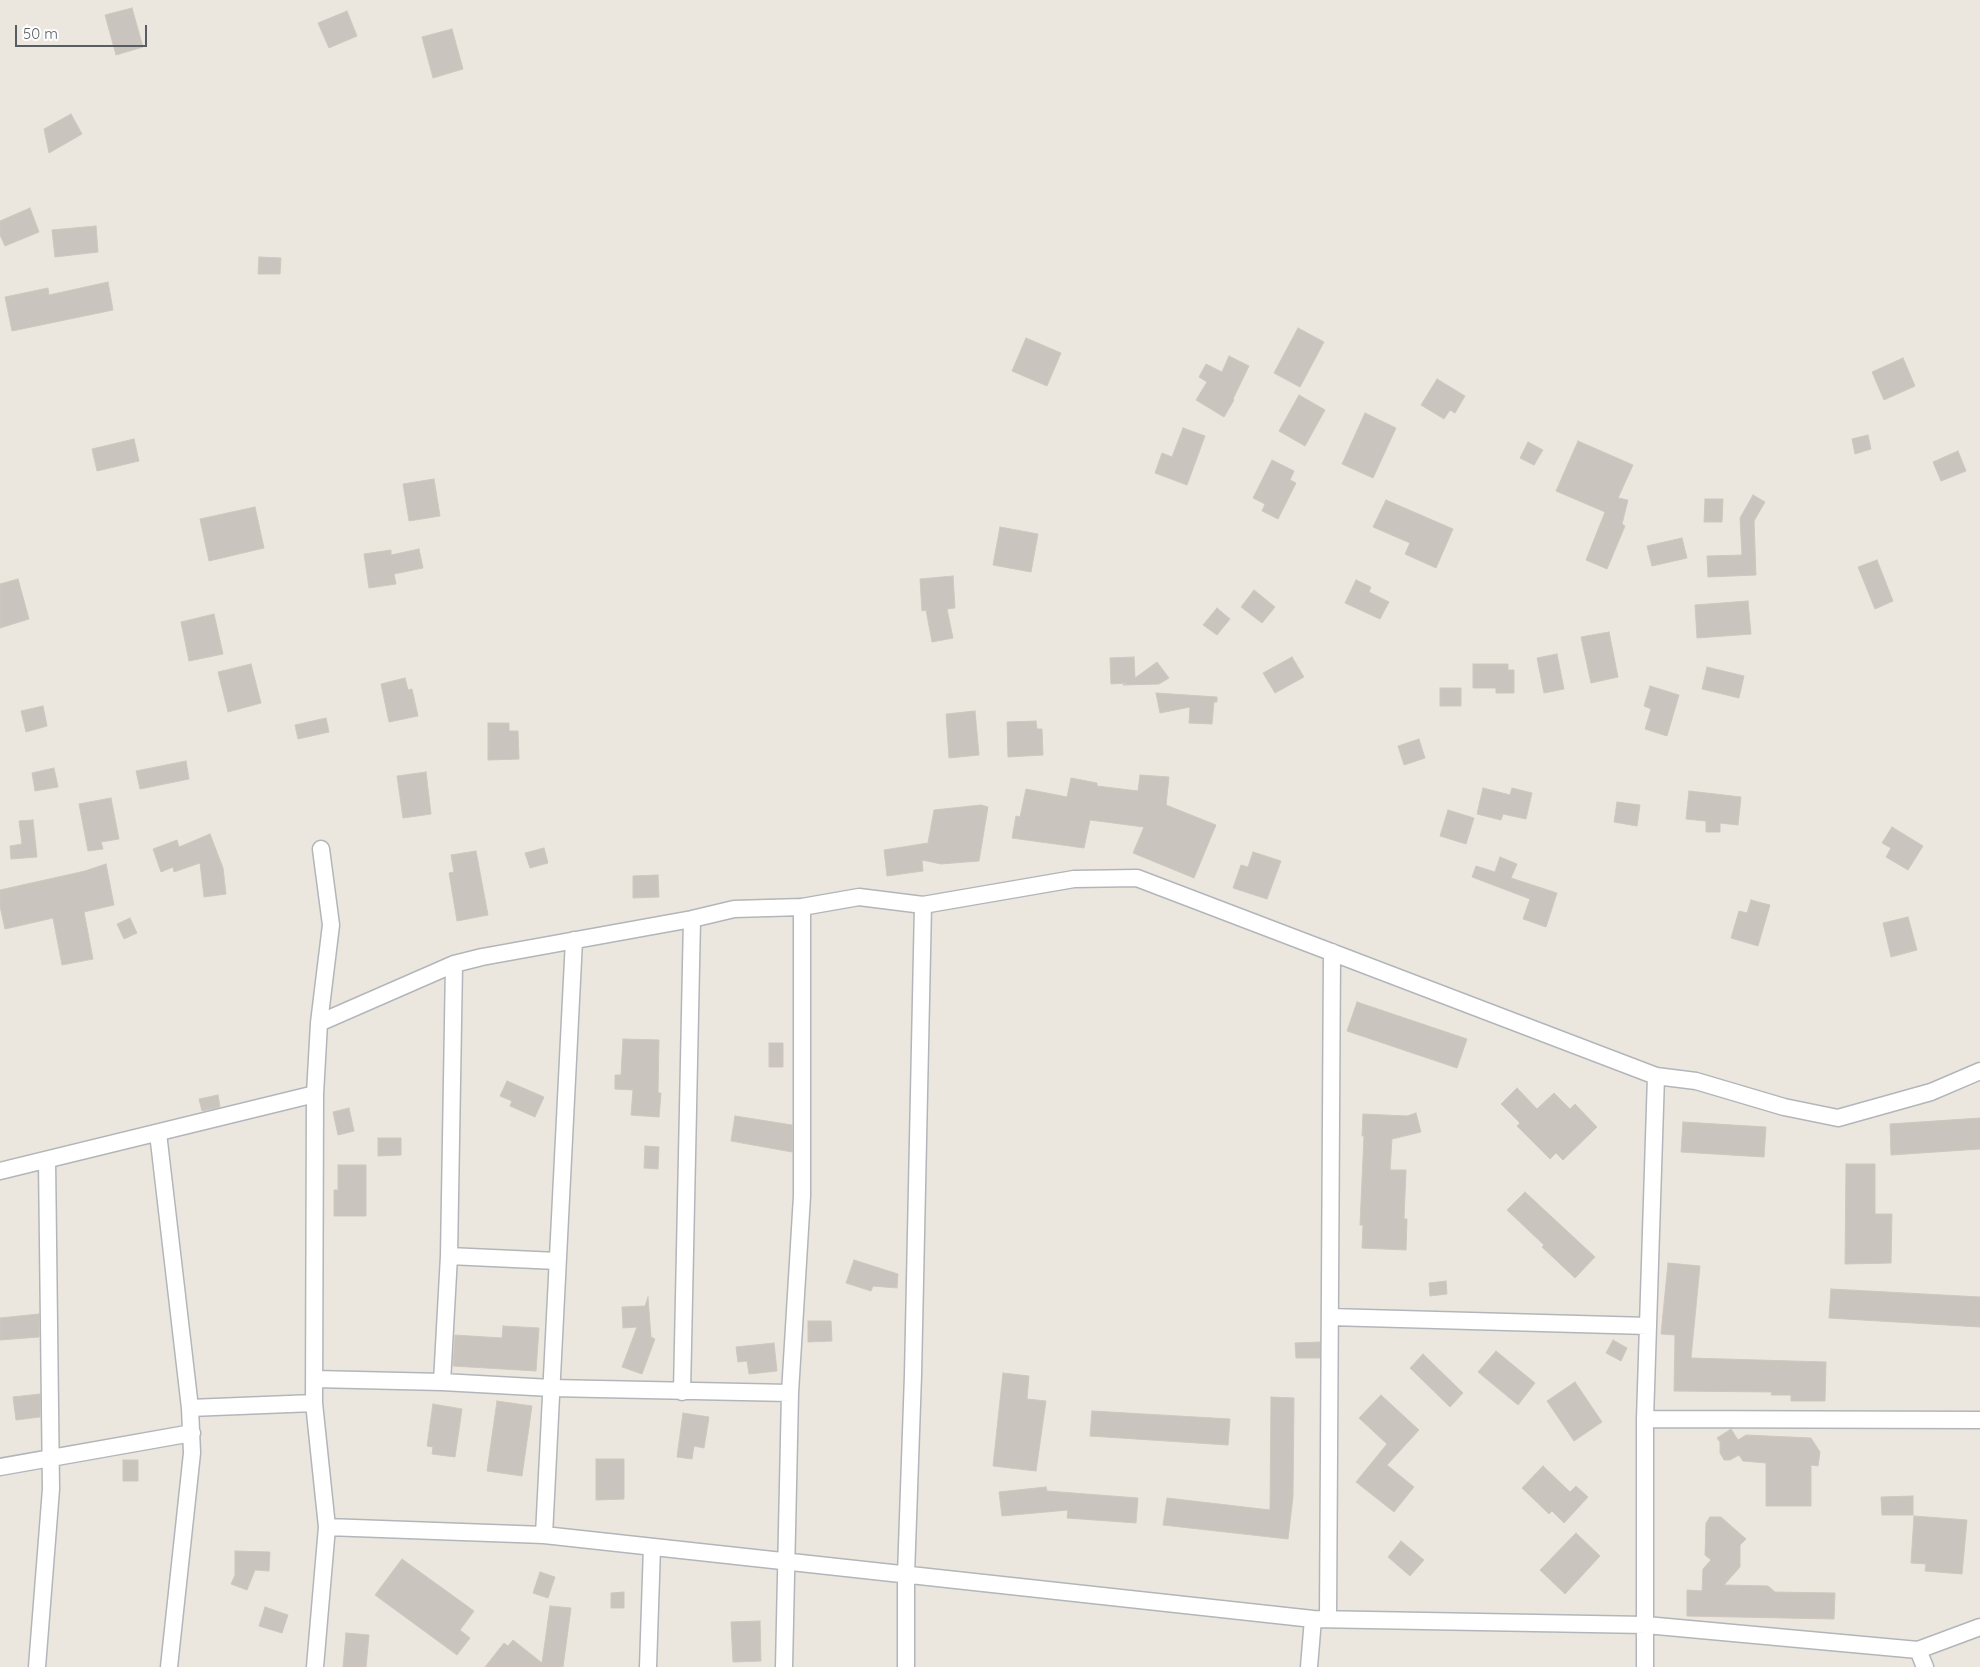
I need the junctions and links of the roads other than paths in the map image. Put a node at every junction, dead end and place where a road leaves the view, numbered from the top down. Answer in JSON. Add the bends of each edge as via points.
{"nodes":[{"id":1,"x":320,"y":849,"type":"dead end"},
{"id":2,"x":923,"y":905,"type":"junction"},
{"id":3,"x":802,"y":907,"type":"junction"},
{"id":4,"x":692,"y":919,"type":"junction"},
{"id":5,"x":574,"y":940,"type":"junction"},
{"id":6,"x":1332,"y":952,"type":"junction"},
{"id":7,"x":454,"y":964,"type":"junction"},
{"id":8,"x":319,"y":1022,"type":"junction"},
{"id":9,"x":1980,"y":1071,"type":"edge"},
{"id":10,"x":1656,"y":1076,"type":"junction"},
{"id":11,"x":315,"y":1094,"type":"junction"},
{"id":12,"x":158,"y":1133,"type":"junction"},
{"id":13,"x":47,"y":1160,"type":"junction"},
{"id":14,"x":0,"y":1171,"type":"edge"},
{"id":15,"x":449,"y":1256,"type":"junction"},
{"id":16,"x":557,"y":1260,"type":"junction"},
{"id":17,"x":1330,"y":1317,"type":"junction"},
{"id":18,"x":1648,"y":1326,"type":"junction"},
{"id":19,"x":315,"y":1379,"type":"junction"},
{"id":20,"x":442,"y":1382,"type":"junction"},
{"id":21,"x":551,"y":1388,"type":"junction"},
{"id":22,"x":682,"y":1392,"type":"junction"},
{"id":23,"x":790,"y":1393,"type":"junction"},
{"id":24,"x":314,"y":1403,"type":"junction"},
{"id":25,"x":190,"y":1408,"type":"junction"},
{"id":26,"x":1645,"y":1419,"type":"junction"},
{"id":27,"x":1980,"y":1420,"type":"edge"},
{"id":28,"x":192,"y":1433,"type":"junction"},
{"id":29,"x":51,"y":1459,"type":"junction"},
{"id":30,"x":0,"y":1467,"type":"edge"},
{"id":31,"x":327,"y":1527,"type":"junction"},
{"id":32,"x":544,"y":1535,"type":"junction"},
{"id":33,"x":652,"y":1547,"type":"junction"},
{"id":34,"x":785,"y":1561,"type":"junction"},
{"id":35,"x":906,"y":1575,"type":"junction"},
{"id":36,"x":1321,"y":1619,"type":"junction"},
{"id":37,"x":1646,"y":1625,"type":"junction"},
{"id":38,"x":1980,"y":1627,"type":"edge"},
{"id":39,"x":1918,"y":1650,"type":"junction"},
{"id":40,"x":37,"y":1667,"type":"edge"},
{"id":41,"x":168,"y":1667,"type":"edge"},
{"id":42,"x":316,"y":1667,"type":"edge"},
{"id":43,"x":648,"y":1667,"type":"edge"},
{"id":44,"x":784,"y":1667,"type":"edge"},
{"id":45,"x":906,"y":1667,"type":"edge"},
{"id":46,"x":1310,"y":1667,"type":"edge"},
{"id":47,"x":1645,"y":1667,"type":"edge"},
{"id":48,"x":1925,"y":1667,"type":"edge"}],
"edges":[{"from":1,"to":8,"type":"street","via":[[330,925]]},
{"from":2,"to":3,"type":"street","via":[[859,897]]},
{"from":2,"to":6,"type":"street","via":[[1074,879],[1137,878]]},
{"from":2,"to":35,"type":"street"},
{"from":3,"to":4,"type":"street","via":[[734,909]]},
{"from":3,"to":23,"type":"street","via":[[802,1196]]},
{"from":4,"to":5,"type":"street"},
{"from":4,"to":22,"type":"street"},
{"from":5,"to":7,"type":"street"},
{"from":5,"to":16,"type":"street"},
{"from":6,"to":10,"type":"street"},
{"from":6,"to":17,"type":"street"},
{"from":7,"to":8,"type":"street"},
{"from":7,"to":15,"type":"street"},
{"from":8,"to":11,"type":"street"},
{"from":9,"to":10,"type":"street","via":[[1931,1092],[1838,1118],[1784,1108],[1696,1081]]},
{"from":10,"to":18,"type":"street"},
{"from":11,"to":12,"type":"street"},
{"from":11,"to":19,"type":"street"},
{"from":12,"to":13,"type":"street"},
{"from":12,"to":25,"type":"street"},
{"from":13,"to":14,"type":"street"},
{"from":13,"to":29,"type":"street"},
{"from":15,"to":16,"type":"street"},
{"from":15,"to":20,"type":"street"},
{"from":16,"to":21,"type":"street"},
{"from":17,"to":18,"type":"street"},
{"from":17,"to":36,"type":"street"},
{"from":18,"to":26,"type":"street"},
{"from":19,"to":20,"type":"street"},
{"from":19,"to":24,"type":"street"},
{"from":20,"to":21,"type":"street"},
{"from":21,"to":22,"type":"street"},
{"from":21,"to":32,"type":"street"},
{"from":22,"to":23,"type":"street"},
{"from":23,"to":34,"type":"street"},
{"from":24,"to":25,"type":"street"},
{"from":24,"to":31,"type":"street"},
{"from":25,"to":28,"type":"street"},
{"from":26,"to":27,"type":"street"},
{"from":26,"to":37,"type":"street"},
{"from":28,"to":29,"type":"street"},
{"from":28,"to":41,"type":"street"},
{"from":29,"to":30,"type":"street"},
{"from":29,"to":40,"type":"street"},
{"from":31,"to":32,"type":"street"},
{"from":31,"to":42,"type":"street"},
{"from":32,"to":33,"type":"street"},
{"from":33,"to":34,"type":"street"},
{"from":33,"to":43,"type":"street"},
{"from":34,"to":35,"type":"street"},
{"from":34,"to":44,"type":"street"},
{"from":35,"to":36,"type":"street"},
{"from":35,"to":45,"type":"street"},
{"from":36,"to":37,"type":"street"},
{"from":36,"to":46,"type":"street"},
{"from":37,"to":39,"type":"street"},
{"from":37,"to":47,"type":"street"},
{"from":38,"to":39,"type":"street"},
{"from":39,"to":48,"type":"street"}]}
